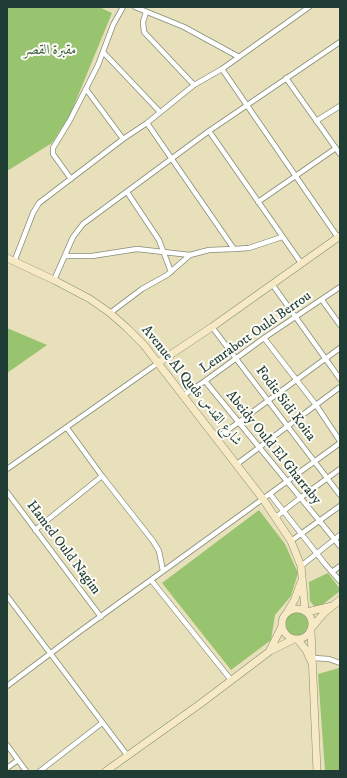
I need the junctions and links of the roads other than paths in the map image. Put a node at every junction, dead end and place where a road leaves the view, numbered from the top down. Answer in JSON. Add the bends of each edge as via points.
{"nodes":[{"id":1,"x":123,"y":7,"type":"edge"},
{"id":2,"x":135,"y":7,"type":"edge"},
{"id":3,"x":308,"y":7,"type":"edge"},
{"id":4,"x":146,"y":12,"type":"junction"},
{"id":5,"x":340,"y":42,"type":"edge"},
{"id":6,"x":103,"y":52,"type":"junction"},
{"id":7,"x":239,"y":57,"type":"junction"},
{"id":8,"x":222,"y":69,"type":"junction"},
{"id":9,"x":286,"y":78,"type":"junction"},
{"id":10,"x":194,"y":85,"type":"junction"},
{"id":11,"x":86,"y":89,"type":"junction"},
{"id":12,"x":247,"y":105,"type":"junction"},
{"id":13,"x":340,"y":106,"type":"edge"},
{"id":14,"x":160,"y":112,"type":"junction"},
{"id":15,"x":316,"y":121,"type":"junction"},
{"id":16,"x":147,"y":122,"type":"junction"},
{"id":17,"x":209,"y":130,"type":"junction"},
{"id":18,"x":123,"y":139,"type":"junction"},
{"id":19,"x":336,"y":148,"type":"junction"},
{"id":20,"x":340,"y":154,"type":"edge"},
{"id":21,"x":172,"y":159,"type":"junction"},
{"id":22,"x":295,"y":176,"type":"junction"},
{"id":23,"x":71,"y":179,"type":"junction"},
{"id":24,"x":127,"y":192,"type":"junction"},
{"id":25,"x":258,"y":202,"type":"junction"},
{"id":26,"x":282,"y":237,"type":"junction"},
{"id":27,"x":339,"y":238,"type":"edge"},
{"id":28,"x":234,"y":249,"type":"junction"},
{"id":29,"x":165,"y":252,"type":"junction"},
{"id":30,"x":190,"y":255,"type":"junction"},
{"id":31,"x":64,"y":256,"type":"junction"},
{"id":32,"x":10,"y":260,"type":"edge"},
{"id":33,"x":301,"y":264,"type":"junction"},
{"id":34,"x":171,"y":272,"type":"junction"},
{"id":35,"x":54,"y":280,"type":"junction"},
{"id":36,"x":272,"y":284,"type":"junction"},
{"id":37,"x":340,"y":288,"type":"edge"},
{"id":38,"x":322,"y":300,"type":"junction"},
{"id":39,"x":110,"y":313,"type":"junction"},
{"id":40,"x":295,"y":317,"type":"junction"},
{"id":41,"x":340,"y":325,"type":"edge"},
{"id":42,"x":212,"y":326,"type":"junction"},
{"id":43,"x":264,"y":338,"type":"junction"},
{"id":44,"x":340,"y":348,"type":"edge"},
{"id":45,"x":236,"y":358,"type":"junction"},
{"id":46,"x":325,"y":358,"type":"junction"},
{"id":47,"x":158,"y":363,"type":"junction"},
{"id":48,"x":296,"y":379,"type":"junction"},
{"id":49,"x":340,"y":379,"type":"edge"},
{"id":50,"x":205,"y":382,"type":"junction"},
{"id":51,"x":340,"y":387,"type":"edge"},
{"id":52,"x":184,"y":395,"type":"junction"},
{"id":53,"x":268,"y":400,"type":"junction"},
{"id":54,"x":316,"y":405,"type":"junction"},
{"id":55,"x":238,"y":423,"type":"junction"},
{"id":56,"x":287,"y":426,"type":"junction"},
{"id":57,"x":67,"y":428,"type":"junction"},
{"id":58,"x":217,"y":438,"type":"junction"},
{"id":59,"x":340,"y":442,"type":"edge"},
{"id":60,"x":259,"y":447,"type":"junction"},
{"id":61,"x":314,"y":462,"type":"junction"},
{"id":62,"x":237,"y":464,"type":"junction"},
{"id":63,"x":7,"y":469,"type":"edge"},
{"id":64,"x":340,"y":470,"type":"edge"},
{"id":65,"x":102,"y":476,"type":"junction"},
{"id":66,"x":327,"y":478,"type":"junction"},
{"id":67,"x":287,"y":482,"type":"junction"},
{"id":68,"x":7,"y":492,"type":"edge"},
{"id":69,"x":270,"y":494,"type":"junction"},
{"id":70,"x":340,"y":495,"type":"edge"},
{"id":71,"x":300,"y":498,"type":"junction"},
{"id":72,"x":263,"y":499,"type":"junction"},
{"id":73,"x":340,"y":506,"type":"edge"},
{"id":74,"x":284,"y":511,"type":"junction"},
{"id":75,"x":276,"y":517,"type":"junction"},
{"id":76,"x":320,"y":521,"type":"junction"},
{"id":77,"x":35,"y":530,"type":"junction"},
{"id":78,"x":302,"y":534,"type":"junction"},
{"id":79,"x":340,"y":535,"type":"edge"},
{"id":80,"x":334,"y":539,"type":"junction"},
{"id":81,"x":291,"y":541,"type":"junction"},
{"id":82,"x":340,"y":546,"type":"edge"},
{"id":83,"x":317,"y":554,"type":"junction"},
{"id":84,"x":301,"y":566,"type":"junction"},
{"id":85,"x":340,"y":566,"type":"edge"},
{"id":86,"x":163,"y":571,"type":"junction"},
{"id":87,"x":332,"y":572,"type":"junction"},
{"id":88,"x":151,"y":580,"type":"junction"},
{"id":89,"x":302,"y":580,"type":"junction"},
{"id":90,"x":340,"y":581,"type":"edge"},
{"id":91,"x":7,"y":596,"type":"edge"},
{"id":92,"x":340,"y":600,"type":"edge"},
{"id":93,"x":332,"y":606,"type":"junction"},
{"id":94,"x":288,"y":611,"type":"junction"},
{"id":95,"x":306,"y":611,"type":"junction"},
{"id":96,"x":101,"y":616,"type":"junction"},
{"id":97,"x":282,"y":625,"type":"junction"},
{"id":98,"x":312,"y":628,"type":"junction"},
{"id":99,"x":296,"y":639,"type":"junction"},
{"id":100,"x":270,"y":651,"type":"junction"},
{"id":101,"x":50,"y":653,"type":"junction"},
{"id":102,"x":313,"y":658,"type":"junction"},
{"id":103,"x":340,"y":664,"type":"edge"},
{"id":104,"x":313,"y":666,"type":"junction"},
{"id":105,"x":231,"y":680,"type":"junction"},
{"id":106,"x":7,"y":686,"type":"edge"},
{"id":107,"x":102,"y":723,"type":"junction"},
{"id":108,"x":7,"y":745,"type":"edge"},
{"id":109,"x":127,"y":756,"type":"junction"},
{"id":110,"x":18,"y":760,"type":"junction"},
{"id":111,"x":7,"y":768,"type":"edge"},
{"id":112,"x":26,"y":771,"type":"edge"},
{"id":113,"x":40,"y":771,"type":"edge"},
{"id":114,"x":106,"y":771,"type":"edge"},
{"id":115,"x":317,"y":771,"type":"edge"}],
"edges":[{"from":1,"to":6,"type":"street"},
{"from":2,"to":4,"type":"street"},
{"from":3,"to":7,"type":"street"},
{"from":4,"to":7,"type":"street","via":[[184,27]]},
{"from":4,"to":10,"type":"street","via":[[142,22],[144,32]]},
{"from":5,"to":9,"type":"street"},
{"from":6,"to":11,"type":"street"},
{"from":6,"to":14,"type":"street"},
{"from":7,"to":8,"type":"street"},
{"from":8,"to":10,"type":"street"},
{"from":8,"to":12,"type":"street"},
{"from":9,"to":12,"type":"street"},
{"from":9,"to":15,"type":"street"},
{"from":10,"to":14,"type":"street"},
{"from":11,"to":18,"type":"street"},
{"from":11,"to":23,"type":"street","via":[[53,148],[53,154]]},
{"from":12,"to":17,"type":"street"},
{"from":12,"to":22,"type":"street"},
{"from":13,"to":15,"type":"street"},
{"from":14,"to":16,"type":"street"},
{"from":15,"to":19,"type":"street"},
{"from":16,"to":18,"type":"street"},
{"from":16,"to":21,"type":"street"},
{"from":17,"to":21,"type":"street"},
{"from":17,"to":25,"type":"street"},
{"from":18,"to":23,"type":"street"},
{"from":19,"to":20,"type":"street"},
{"from":19,"to":22,"type":"street"},
{"from":21,"to":24,"type":"street"},
{"from":21,"to":28,"type":"street"},
{"from":22,"to":25,"type":"street"},
{"from":22,"to":27,"type":"street"},
{"from":23,"to":32,"type":"street","via":[[39,203]]},
{"from":24,"to":29,"type":"street"},
{"from":24,"to":31,"type":"street","via":[[78,229]]},
{"from":25,"to":26,"type":"street"},
{"from":26,"to":28,"type":"street","via":[[249,248]]},
{"from":26,"to":33,"type":"street"},
{"from":27,"to":33,"type":"street"},
{"from":28,"to":30,"type":"street","via":[[209,250]]},
{"from":29,"to":30,"type":"street"},
{"from":29,"to":31,"type":"street","via":[[137,249],[92,256]]},
{"from":29,"to":34,"type":"street"},
{"from":30,"to":34,"type":"street"},
{"from":31,"to":35,"type":"street"},
{"from":32,"to":35,"type":"street","name":"Avenue Al Quds شارع القدس"},
{"from":33,"to":36,"type":"street"},
{"from":34,"to":39,"type":"street","via":[[142,289]]},
{"from":35,"to":39,"type":"street","name":"Avenue Al Quds شارع القدس"},
{"from":36,"to":40,"type":"street"},
{"from":36,"to":42,"type":"street"},
{"from":37,"to":38,"type":"street","name":"Lemrabott Ould Berrou"},
{"from":38,"to":40,"type":"street","name":"Lemrabott Ould Berrou"},
{"from":38,"to":41,"type":"street"},
{"from":39,"to":47,"type":"street","name":"Avenue Al Quds شارع القدس","via":[[136,336]]},
{"from":40,"to":43,"type":"street","name":"Lemrabott Ould Berrou"},
{"from":40,"to":46,"type":"street"},
{"from":42,"to":45,"type":"street","name":"Fodie Sidi Koita"},
{"from":42,"to":47,"type":"street"},
{"from":43,"to":45,"type":"street","name":"Lemrabott Ould Berrou"},
{"from":43,"to":48,"type":"street"},
{"from":44,"to":46,"type":"street"},
{"from":45,"to":50,"type":"street","name":"Lemrabott Ould Berrou"},
{"from":45,"to":53,"type":"street","name":"Fodie Sidi Koita"},
{"from":46,"to":48,"type":"street"},
{"from":46,"to":49,"type":"street"},
{"from":47,"to":52,"type":"street","name":"Avenue Al Quds شارع القدس"},
{"from":47,"to":57,"type":"street"},
{"from":48,"to":53,"type":"street"},
{"from":48,"to":54,"type":"street"},
{"from":50,"to":52,"type":"street","name":"Lemrabott Ould Berrou"},
{"from":50,"to":55,"type":"street","name":"Abeidy Ould El Gharraby"},
{"from":51,"to":54,"type":"street"},
{"from":52,"to":58,"type":"street","name":"Avenue Al Quds شارع القدس"},
{"from":53,"to":55,"type":"street"},
{"from":53,"to":56,"type":"street","name":"Fodie Sidi Koita"},
{"from":54,"to":56,"type":"street"},
{"from":54,"to":59,"type":"street"},
{"from":55,"to":58,"type":"street"},
{"from":55,"to":60,"type":"street","name":"Abeidy Ould El Gharraby"},
{"from":56,"to":60,"type":"street"},
{"from":56,"to":61,"type":"street","name":"Fodie Sidi Koita"},
{"from":57,"to":63,"type":"street"},
{"from":57,"to":65,"type":"street"},
{"from":58,"to":62,"type":"street","name":"Avenue Al Quds شارع القدس"},
{"from":59,"to":61,"type":"street"},
{"from":60,"to":62,"type":"street"},
{"from":60,"to":67,"type":"street","name":"Abeidy Ould El Gharraby"},
{"from":61,"to":66,"type":"street","name":"Fodie Sidi Koita"},
{"from":61,"to":67,"type":"street"},
{"from":62,"to":72,"type":"street","name":"Avenue Al Quds شارع القدس"},
{"from":64,"to":66,"type":"street"},
{"from":65,"to":77,"type":"street"},
{"from":65,"to":86,"type":"street","via":[[157,547]]},
{"from":66,"to":70,"type":"street","name":"Fodie Sidi Koita"},
{"from":66,"to":71,"type":"street"},
{"from":67,"to":69,"type":"street"},
{"from":67,"to":71,"type":"street","name":"Abeidy Ould El Gharraby"},
{"from":68,"to":77,"type":"street","name":"Hamed Ould Nagim"},
{"from":69,"to":72,"type":"street"},
{"from":69,"to":74,"type":"street"},
{"from":71,"to":74,"type":"street"},
{"from":71,"to":76,"type":"street","name":"Abeidy Ould El Gharraby"},
{"from":72,"to":75,"type":"street","name":"Avenue Al Quds شارع القدس"},
{"from":72,"to":86,"type":"street"},
{"from":73,"to":76,"type":"street"},
{"from":74,"to":75,"type":"street"},
{"from":74,"to":78,"type":"street"},
{"from":75,"to":81,"type":"street","name":"Avenue Al Quds شارع القدس"},
{"from":76,"to":78,"type":"street"},
{"from":76,"to":80,"type":"street","name":"Abeidy Ould El Gharraby"},
{"from":77,"to":96,"type":"street","name":"Hamed Ould Nagim"},
{"from":78,"to":81,"type":"street"},
{"from":78,"to":83,"type":"street"},
{"from":79,"to":80,"type":"street"},
{"from":80,"to":82,"type":"street","name":"Abeidy Ould El Gharraby"},
{"from":80,"to":83,"type":"street"},
{"from":81,"to":84,"type":"street","name":"Avenue Al Quds شارع القدس"},
{"from":83,"to":84,"type":"street"},
{"from":83,"to":87,"type":"street"},
{"from":84,"to":89,"type":"street","name":"Avenue Al Quds شارع القدس"},
{"from":85,"to":87,"type":"street"},
{"from":86,"to":88,"type":"street"},
{"from":87,"to":90,"type":"street"},
{"from":88,"to":96,"type":"street"},
{"from":88,"to":105,"type":"street"},
{"from":89,"to":94,"type":"street","name":"Avenue Al Quds شارع القدس"},
{"from":89,"to":95,"type":"street","name":"Avenue Al Quds شارع القدس"},
{"from":91,"to":101,"type":"street"},
{"from":92,"to":93,"type":"street"},
{"from":93,"to":95,"type":"street"},
{"from":93,"to":98,"type":"street"},
{"from":94,"to":95,"type":"street"},
{"from":94,"to":97,"type":"street"},
{"from":95,"to":98,"type":"street","via":[[312,618]]},
{"from":96,"to":101,"type":"street"},
{"from":97,"to":99,"type":"street","via":[[285,634]]},
{"from":97,"to":100,"type":"street"},
{"from":98,"to":99,"type":"street","via":[[306,637]]},
{"from":98,"to":102,"type":"street"},
{"from":99,"to":100,"type":"street"},
{"from":99,"to":104,"type":"street","via":[[306,650]]},
{"from":100,"to":105,"type":"street"},
{"from":101,"to":106,"type":"street"},
{"from":101,"to":107,"type":"street"},
{"from":102,"to":103,"type":"street","via":[[329,659]]},
{"from":102,"to":104,"type":"street"},
{"from":104,"to":115,"type":"street"},
{"from":105,"to":109,"type":"street"},
{"from":107,"to":109,"type":"street"},
{"from":107,"to":113,"type":"street"},
{"from":108,"to":110,"type":"street"},
{"from":109,"to":114,"type":"street"},
{"from":110,"to":111,"type":"street"},
{"from":110,"to":112,"type":"street"}]}
